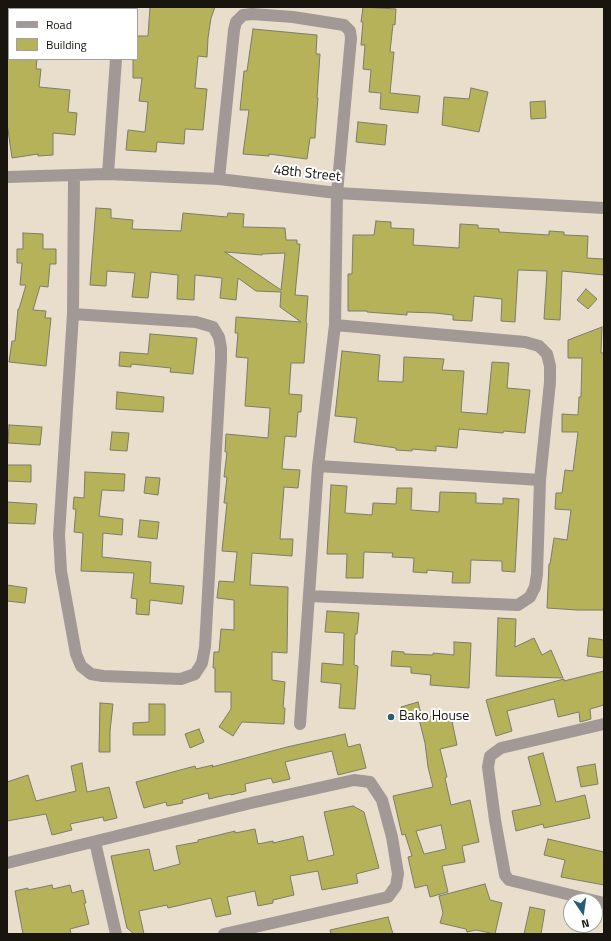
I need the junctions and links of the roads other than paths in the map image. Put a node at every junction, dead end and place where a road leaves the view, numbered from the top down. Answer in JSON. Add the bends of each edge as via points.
{"nodes":[{"id":1,"x":116,"y":60,"type":"edge"},
{"id":2,"x":108,"y":174,"type":"junction"},
{"id":3,"x":74,"y":175,"type":"junction"},
{"id":4,"x":7,"y":177,"type":"edge"},
{"id":5,"x":219,"y":179,"type":"junction"},
{"id":6,"x":337,"y":193,"type":"junction"},
{"id":7,"x":604,"y":208,"type":"edge"},
{"id":8,"x":73,"y":314,"type":"junction"},
{"id":9,"x":334,"y":325,"type":"junction"},
{"id":10,"x":318,"y":466,"type":"junction"},
{"id":11,"x":540,"y":480,"type":"junction"},
{"id":12,"x":309,"y":596,"type":"junction"},
{"id":13,"x":300,"y":724,"type":"dead end"},
{"id":14,"x":604,"y":724,"type":"edge"},
{"id":15,"x":95,"y":842,"type":"junction"},
{"id":16,"x":7,"y":863,"type":"edge"},
{"id":17,"x":604,"y":903,"type":"edge"},
{"id":18,"x":116,"y":934,"type":"edge"},
{"id":19,"x":224,"y":934,"type":"edge"}],
"edges":[{"from":1,"to":2,"type":"street"},
{"from":2,"to":3,"type":"street","name":"48th Street"},
{"from":2,"to":5,"type":"street","name":"48th Street"},
{"from":3,"to":4,"type":"street","name":"48th Street"},
{"from":3,"to":8,"type":"street"},
{"from":5,"to":6,"type":"street","name":"48th Street"},
{"from":5,"to":6,"type":"street","via":[[236,22],[243,15],[252,14],[293,17],[344,25],[350,31]]},
{"from":6,"to":7,"type":"street","name":"48th Street"},
{"from":6,"to":9,"type":"street"},
{"from":8,"to":8,"type":"street","via":[[59,535],[61,571],[76,654],[81,666],[91,674],[181,679],[195,674],[202,662],[205,647],[221,360],[219,337],[213,327],[196,322]]},
{"from":9,"to":10,"type":"street"},
{"from":9,"to":11,"type":"street","via":[[525,342],[540,346],[547,354],[550,382]]},
{"from":10,"to":11,"type":"street"},
{"from":10,"to":12,"type":"street"},
{"from":11,"to":12,"type":"street","via":[[535,587],[530,597],[518,605]]},
{"from":12,"to":13,"type":"street"},
{"from":14,"to":17,"type":"street","via":[[501,748],[490,756],[488,767],[505,875],[510,880]]},
{"from":15,"to":16,"type":"street"},
{"from":15,"to":18,"type":"street"},
{"from":15,"to":19,"type":"street","via":[[354,780],[370,782],[382,800],[398,874],[396,886],[388,897]]}]}
